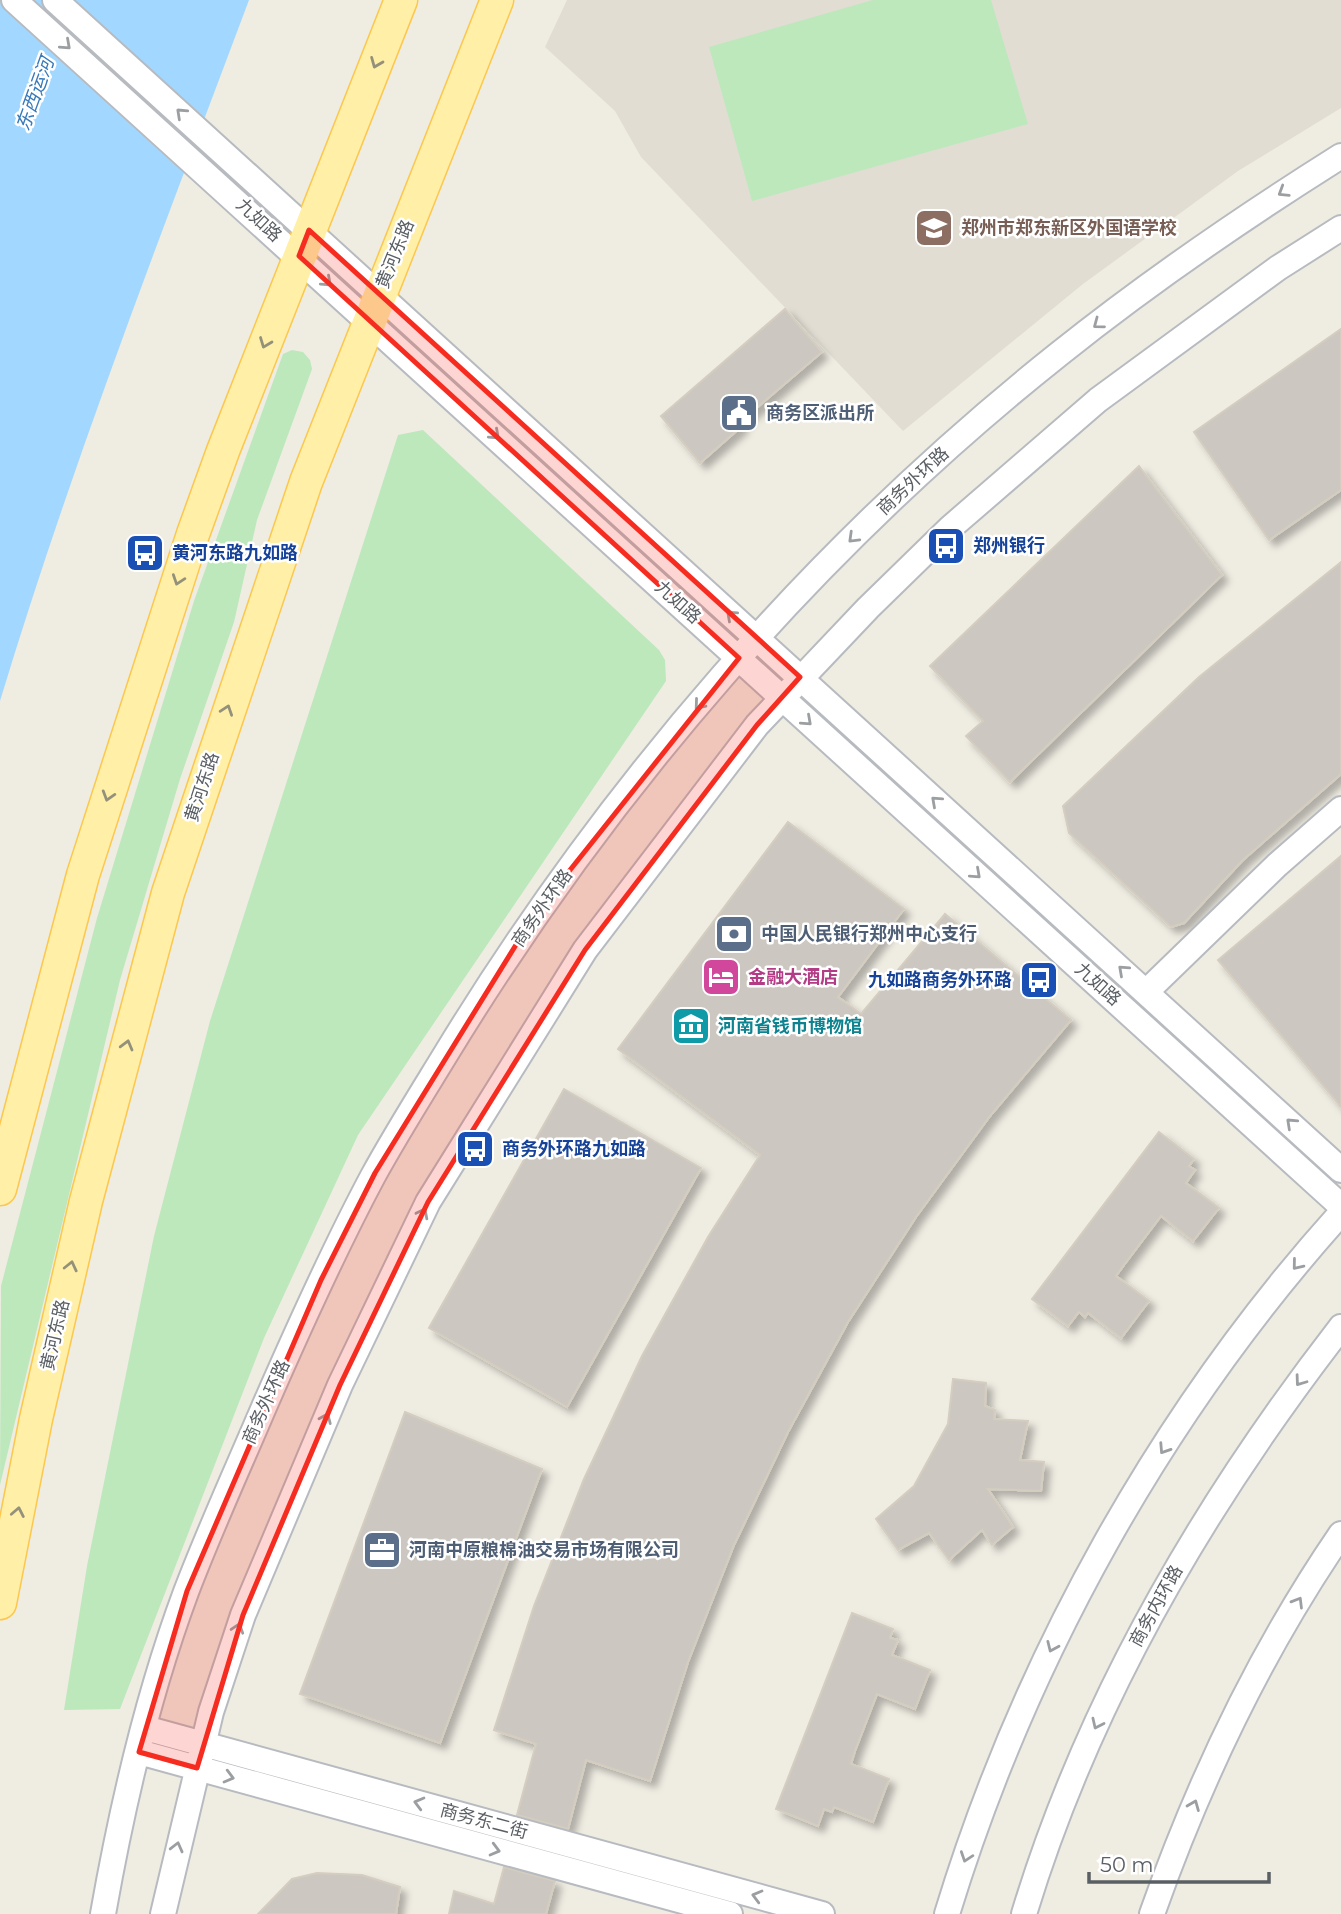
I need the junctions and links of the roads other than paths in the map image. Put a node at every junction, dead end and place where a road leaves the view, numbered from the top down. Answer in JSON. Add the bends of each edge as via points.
{"nodes":[{"id":1,"x":14,"y":0,"type":"edge"},
{"id":2,"x":55,"y":0,"type":"edge"},
{"id":3,"x":401,"y":0,"type":"edge"},
{"id":4,"x":497,"y":0,"type":"edge"},
{"id":5,"x":1341,"y":156,"type":"edge"},
{"id":6,"x":1341,"y":228,"type":"edge"},
{"id":7,"x":304,"y":243,"type":"junction"},
{"id":8,"x":374,"y":307,"type":"junction"},
{"id":9,"x":756,"y":638,"type":"junction"},
{"id":10,"x":739,"y":658,"type":"junction"},
{"id":11,"x":800,"y":677,"type":"junction"},
{"id":12,"x":782,"y":697,"type":"junction"},
{"id":13,"x":1341,"y":809,"type":"edge"},
{"id":14,"x":1146,"y":992,"type":"junction"},
{"id":15,"x":1341,"y":1170,"type":"edge"},
{"id":16,"x":0,"y":1189,"type":"edge"},
{"id":17,"x":1341,"y":1206,"type":"edge"},
{"id":18,"x":1341,"y":1213,"type":"edge"},
{"id":19,"x":1341,"y":1327,"type":"edge"},
{"id":20,"x":1341,"y":1534,"type":"edge"},
{"id":21,"x":0,"y":1603,"type":"edge"},
{"id":22,"x":142,"y":1740,"type":"junction"},
{"id":23,"x":200,"y":1756,"type":"junction"},
{"id":24,"x":103,"y":1914,"type":"edge"},
{"id":25,"x":163,"y":1914,"type":"edge"},
{"id":26,"x":730,"y":1914,"type":"edge"},
{"id":27,"x":822,"y":1914,"type":"edge"},
{"id":28,"x":947,"y":1914,"type":"edge"},
{"id":29,"x":1024,"y":1914,"type":"edge"},
{"id":30,"x":1152,"y":1914,"type":"edge"}],
"edges":[{"from":1,"to":7,"type":"street","name":"九如路","one_way":true,"via":[[222,186]]},
{"from":7,"to":2,"type":"street","name":"九如路","one_way":true,"via":[[232,159]]},
{"from":3,"to":7,"type":"main road","one_way":true},
{"from":4,"to":8,"type":"main road","name":"黄河东路"},
{"from":5,"to":9,"type":"street","name":"商务外环路","one_way":true,"via":[[1244,218],[1050,361],[909,483]]},
{"from":6,"to":11,"type":"street","via":[[1201,323],[1046,443],[950,528]]},
{"from":7,"to":8,"type":"street","name":"九如路"},
{"from":7,"to":16,"type":"main road","one_way":true,"via":[[223,451],[138,698],[83,875]]},
{"from":9,"to":8,"type":"street","name":"九如路","one_way":true},
{"from":8,"to":10,"type":"street","name":"九如路","one_way":true},
{"from":21,"to":8,"type":"main road","name":"黄河东路","one_way":true,"via":[[86,1201],[168,893],[281,551]]},
{"from":9,"to":10,"type":"street","name":"商务外环路"},
{"from":9,"to":11,"type":"street","name":"九如路"},
{"from":10,"to":12,"type":"street","name":"九如路"},
{"from":10,"to":22,"type":"street","name":"商务外环路","one_way":true,"via":[[657,753],[535,914],[375,1173],[295,1338],[187,1591]]},
{"from":11,"to":12,"type":"street"},
{"from":14,"to":11,"type":"street","name":"九如路","one_way":true},
{"from":12,"to":17,"type":"street","name":"九如路","one_way":true},
{"from":23,"to":12,"type":"street","one_way":true,"via":[[243,1615],[375,1307],[428,1202],[585,950]]},
{"from":13,"to":14,"type":"street"},
{"from":15,"to":14,"type":"street","name":"九如路","one_way":true},
{"from":18,"to":28,"type":"street","one_way":true,"via":[[1208,1384],[1099,1556],[1022,1711]]},
{"from":19,"to":29,"type":"street","name":"商务内环路","one_way":true,"via":[[1227,1485],[1163,1592],[1089,1741]]},
{"from":30,"to":20,"type":"street","one_way":true,"via":[[1200,1790],[1235,1716],[1299,1599]]},
{"from":22,"to":23,"type":"street","name":"商务东二街"},
{"from":22,"to":24,"type":"street","name":"商务外环路"},
{"from":25,"to":23,"type":"street","one_way":true},
{"from":23,"to":26,"type":"street","name":"商务东二街","one_way":true},
{"from":27,"to":23,"type":"street","name":"商务东二街","one_way":true}]}
